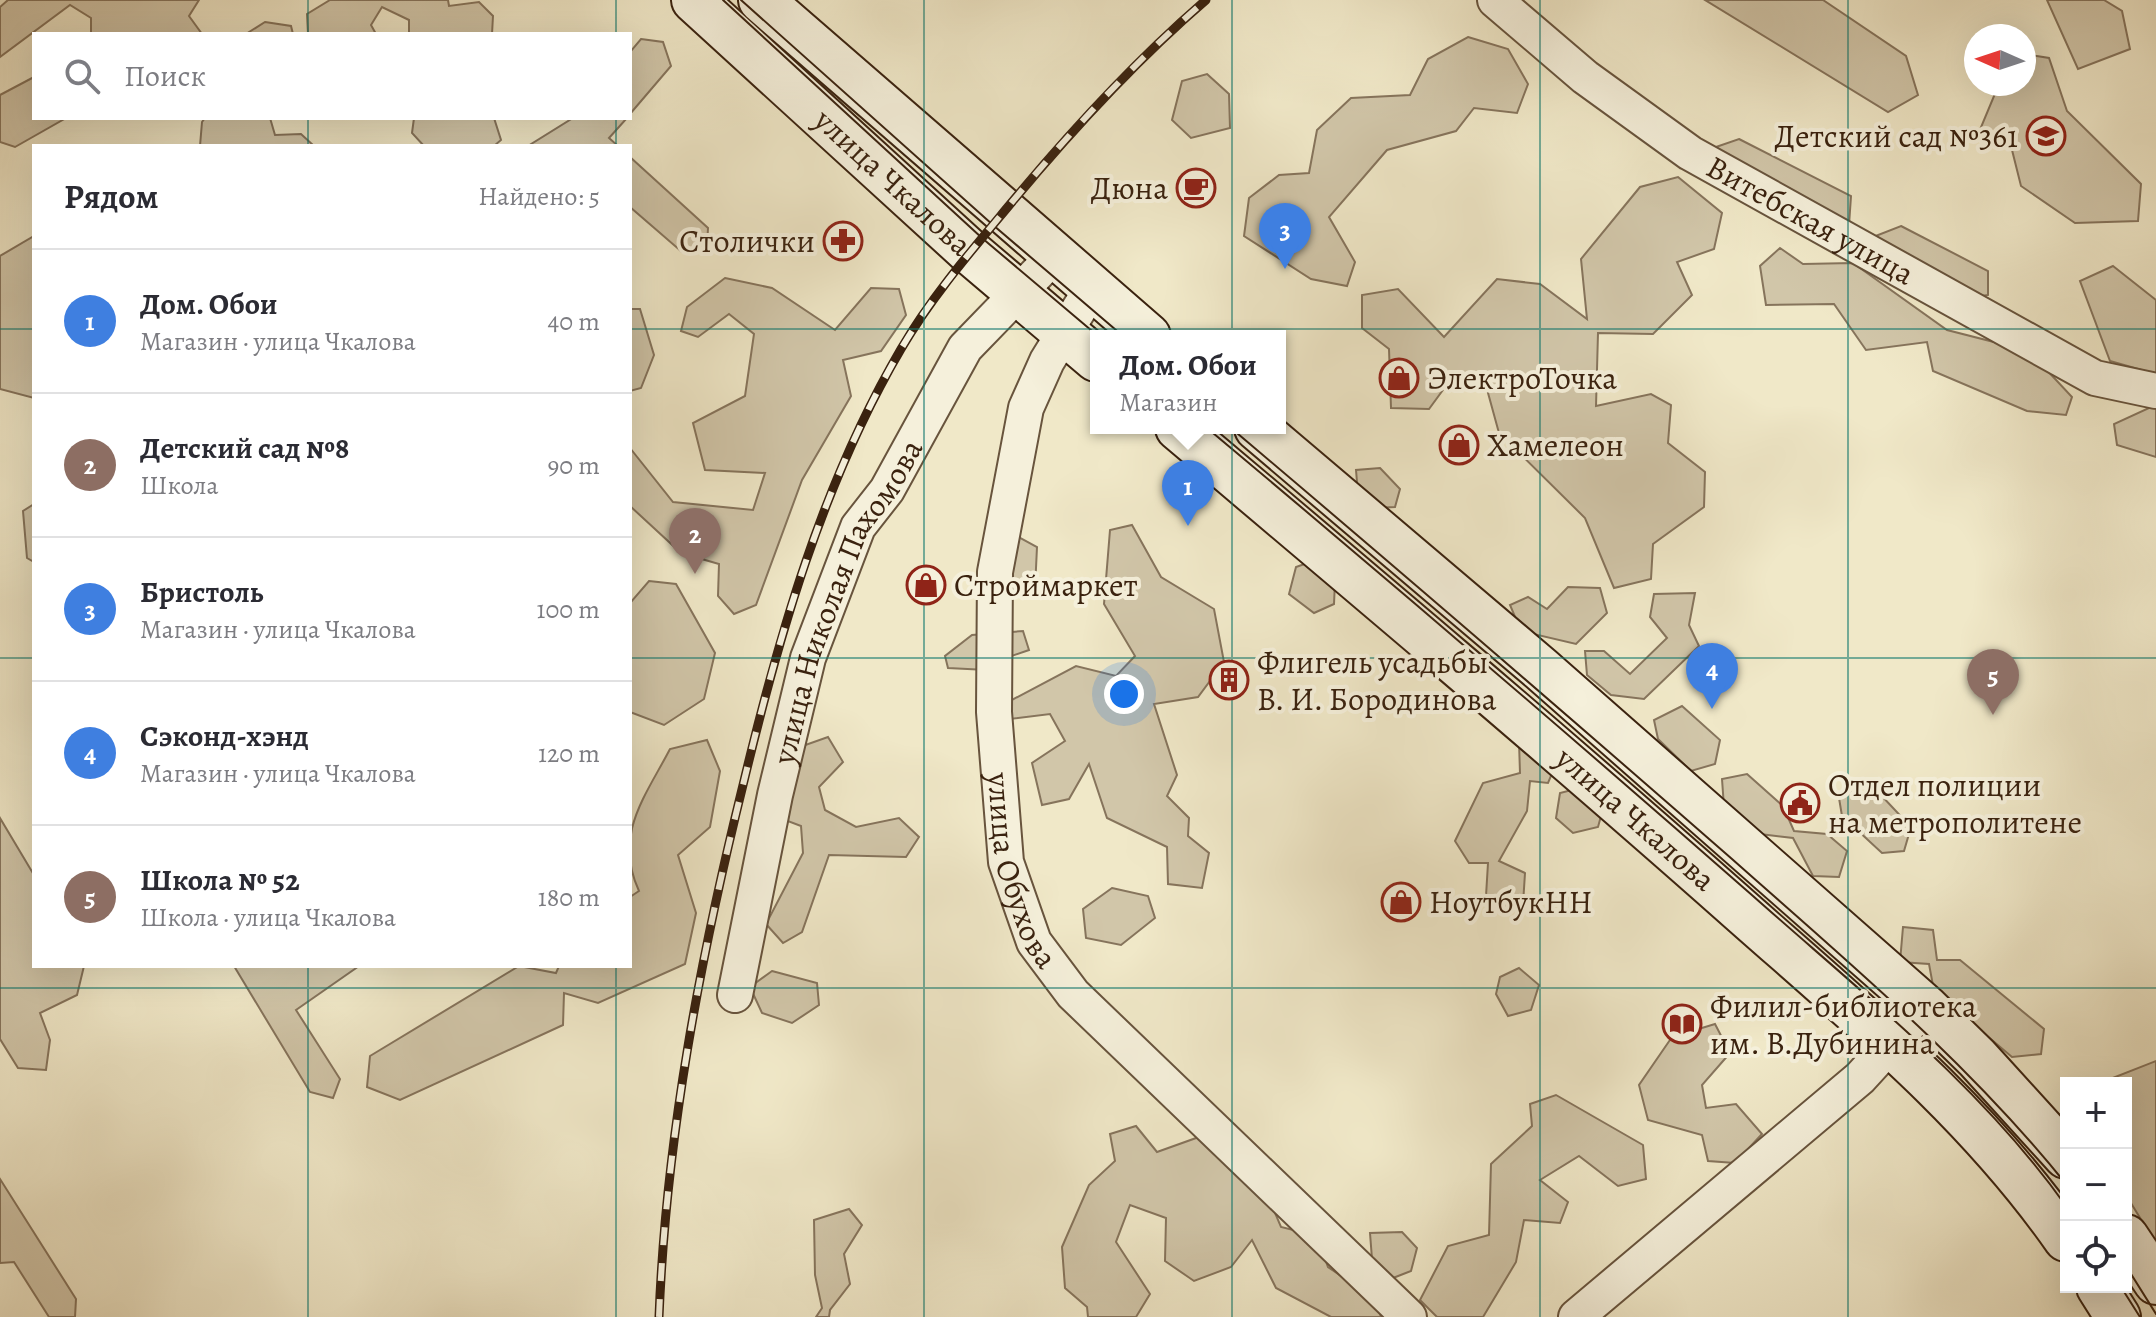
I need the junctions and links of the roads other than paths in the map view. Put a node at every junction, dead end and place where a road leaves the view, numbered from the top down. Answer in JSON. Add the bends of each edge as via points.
{"nodes":[{"id":1,"x":694,"y":0,"type":"edge"},
{"id":2,"x":761,"y":0,"type":"edge"},
{"id":3,"x":1495,"y":0,"type":"edge"},
{"id":4,"x":1054,"y":256,"type":"junction"},
{"id":5,"x":1092,"y":288,"type":"junction"},
{"id":6,"x":1018,"y":293,"type":"junction"},
{"id":7,"x":1141,"y":330,"type":"edge"},
{"id":8,"x":1080,"y":346,"type":"edge"},
{"id":9,"x":2156,"y":391,"type":"edge"},
{"id":10,"x":1185,"y":434,"type":"edge"},
{"id":11,"x":1264,"y":434,"type":"edge"},
{"id":12,"x":735,"y":995,"type":"dead end"},
{"id":13,"x":1925,"y":1007,"type":"junction"},
{"id":14,"x":1891,"y":1044,"type":"junction"},
{"id":15,"x":2060,"y":1149,"type":"edge"},
{"id":16,"x":2060,"y":1231,"type":"edge"},
{"id":17,"x":2132,"y":1246,"type":"edge"},
{"id":18,"x":2156,"y":1282,"type":"edge"},
{"id":19,"x":2103,"y":1293,"type":"edge"},
{"id":20,"x":1409,"y":1317,"type":"edge"},
{"id":21,"x":1576,"y":1317,"type":"edge"},
{"id":22,"x":2118,"y":1317,"type":"edge"}],
"edges":[{"from":1,"to":6,"type":"main road","name":"улица Чкалова"},
{"from":2,"to":4,"type":"main road","name":"улица Чкалова"},
{"from":3,"to":9,"type":"street","name":"Витебская улица","via":[[1585,77],[1690,153],[2095,378]]},
{"from":4,"to":5,"type":"main road","name":"улица Чкалова"},
{"from":4,"to":6,"type":"street","name":"улица Николая Пахомова"},
{"from":5,"to":7,"type":"main road","name":"улица Чкалова"},
{"from":5,"to":8,"type":"street","name":"улица Обухова"},
{"from":6,"to":8,"type":"main road","name":"улица Чкалова"},
{"from":6,"to":12,"type":"street","name":"улица Николая Пахомова","via":[[965,348],[887,490],[858,527],[808,658]]},
{"from":8,"to":20,"type":"street","name":"улица Обухова","via":[[1026,408],[995,572],[994,712],[1006,862],[1034,942],[1073,994]]},
{"from":10,"to":14,"type":"main road","name":"улица Чкалова","via":[[1504,702]]},
{"from":11,"to":13,"type":"main road","name":"улица Чкалова"},
{"from":13,"to":14,"type":"street"},
{"from":13,"to":15,"type":"main road","name":"улица Чкалова"},
{"from":14,"to":16,"type":"main road","name":"улица Чкалова","via":[[1991,1142]]},
{"from":14,"to":21,"type":"street","via":[[1860,1078]]},
{"from":17,"to":18,"type":"main road"},
{"from":19,"to":22,"type":"main road"}]}
